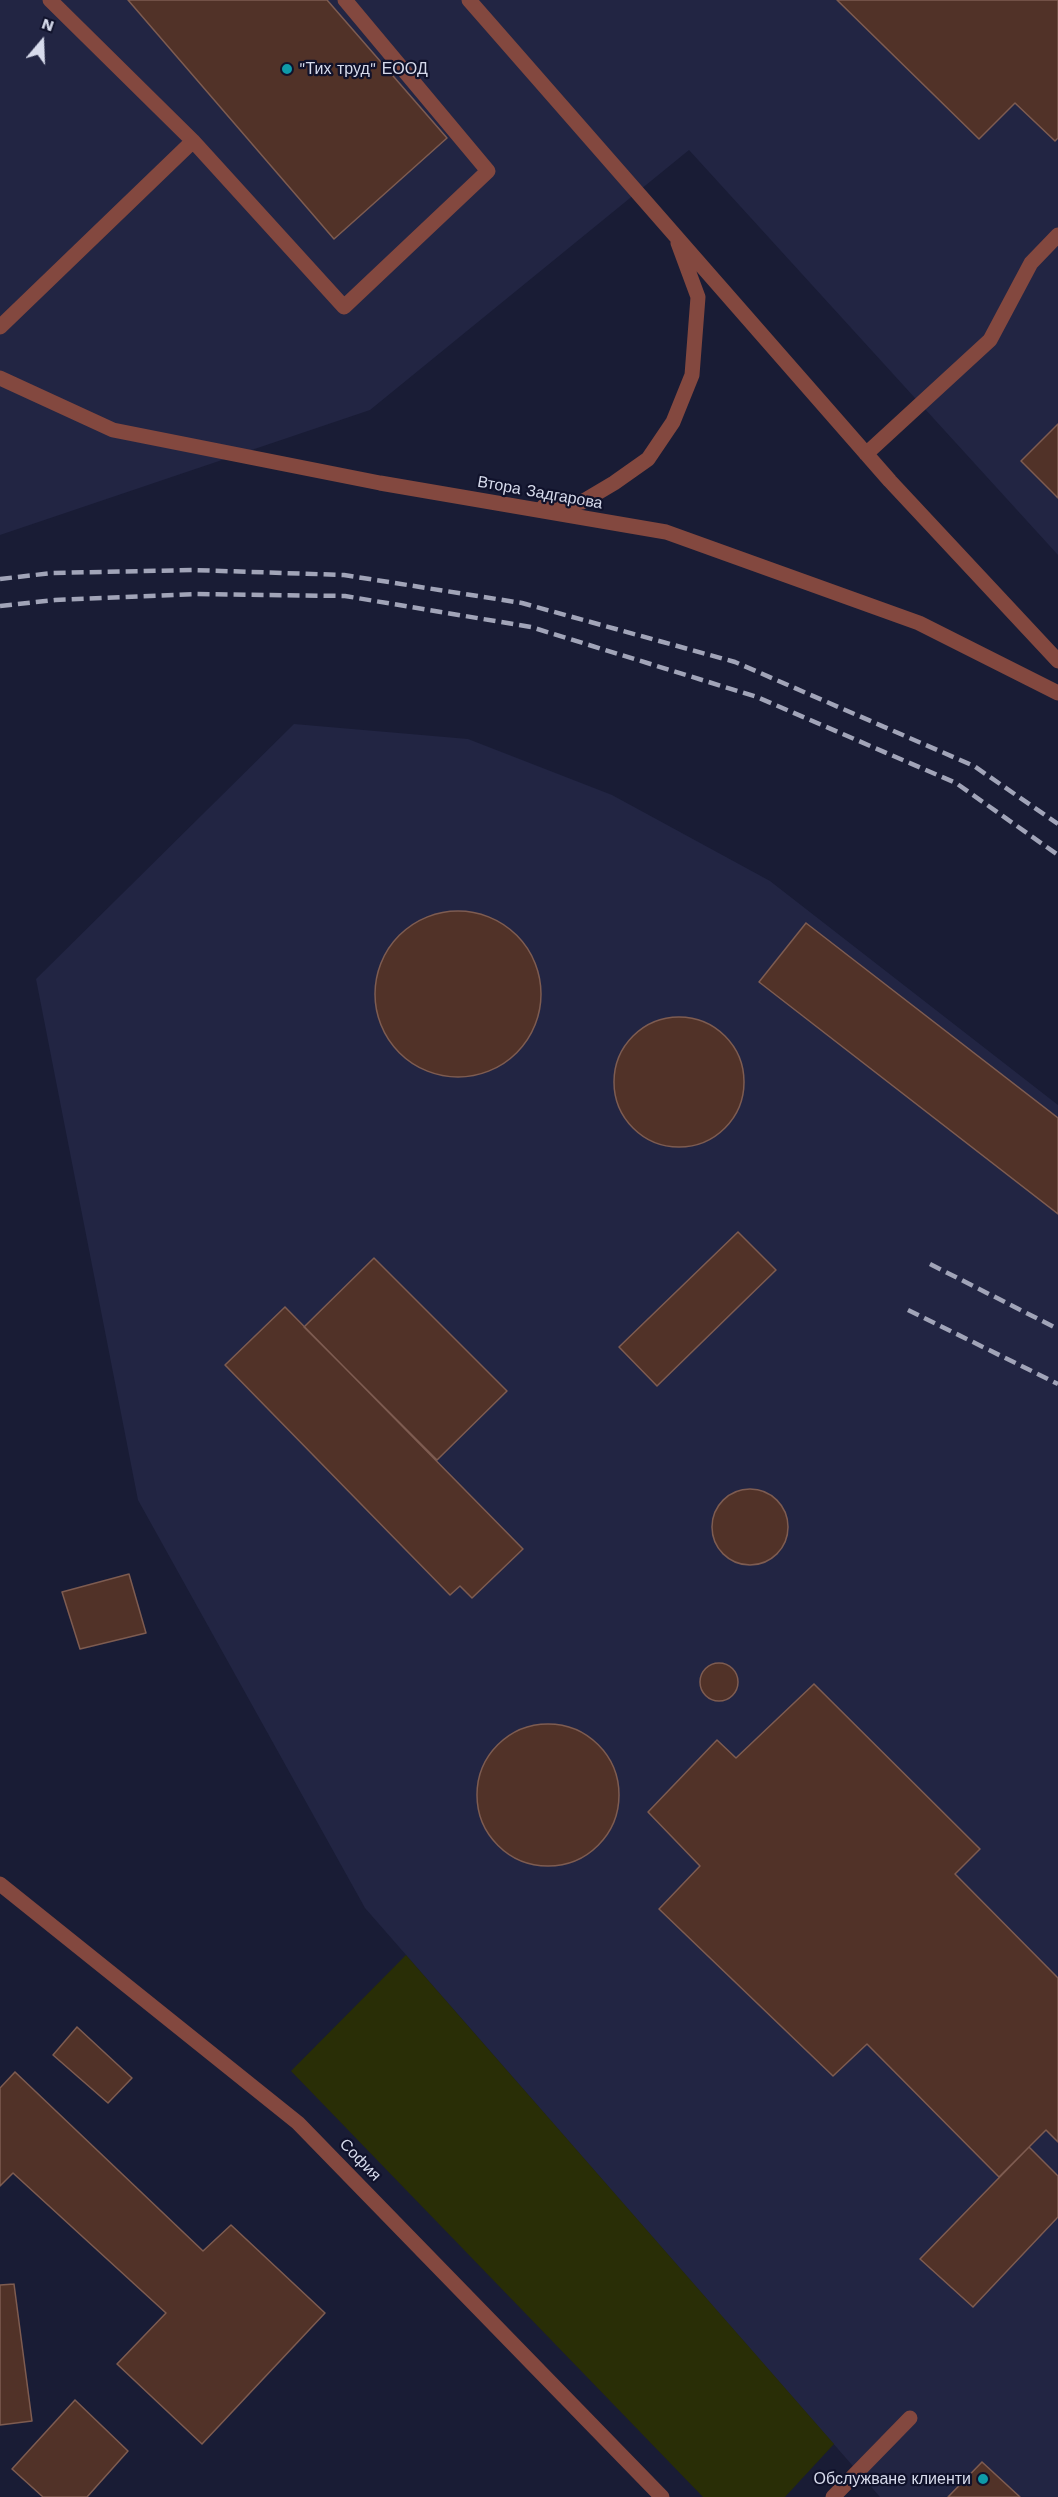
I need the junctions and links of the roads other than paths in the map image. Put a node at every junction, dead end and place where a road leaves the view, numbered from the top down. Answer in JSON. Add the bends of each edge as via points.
{"nodes":[{"id":1,"x":50,"y":0,"type":"edge"},
{"id":2,"x":345,"y":0,"type":"edge"},
{"id":3,"x":469,"y":0,"type":"edge"},
{"id":4,"x":193,"y":141,"type":"junction"},
{"id":5,"x":673,"y":231,"type":"junction"},
{"id":6,"x":1058,"y":236,"type":"edge"},
{"id":7,"x":0,"y":327,"type":"edge"},
{"id":8,"x":0,"y":378,"type":"edge"},
{"id":9,"x":866,"y":454,"type":"junction"},
{"id":10,"x":524,"y":508,"type":"junction"},
{"id":11,"x":1058,"y":661,"type":"edge"},
{"id":12,"x":1058,"y":693,"type":"edge"},
{"id":13,"x":0,"y":1884,"type":"edge"},
{"id":14,"x":910,"y":2418,"type":"dead end"},
{"id":15,"x":843,"y":2494,"type":"edge"},
{"id":16,"x":662,"y":2497,"type":"edge"}],
"edges":[{"from":1,"to":4,"type":"street"},
{"from":2,"to":4,"type":"street","via":[[488,171],[344,307]]},
{"from":3,"to":5,"type":"street"},
{"from":4,"to":7,"type":"street"},
{"from":5,"to":9,"type":"street"},
{"from":5,"to":10,"type":"street","via":[[698,297],[692,375],[673,422],[648,459],[582,502]]},
{"from":6,"to":9,"type":"street","via":[[1031,263],[990,340]]},
{"from":8,"to":10,"type":"street","name":"Втора Задгарова","via":[[113,430]]},
{"from":9,"to":11,"type":"street"},
{"from":10,"to":12,"type":"street","name":"Втора Задгарова","via":[[666,532],[919,623]]},
{"from":13,"to":16,"type":"street","name":"София","via":[[298,2123]]},
{"from":14,"to":15,"type":"street"}]}
